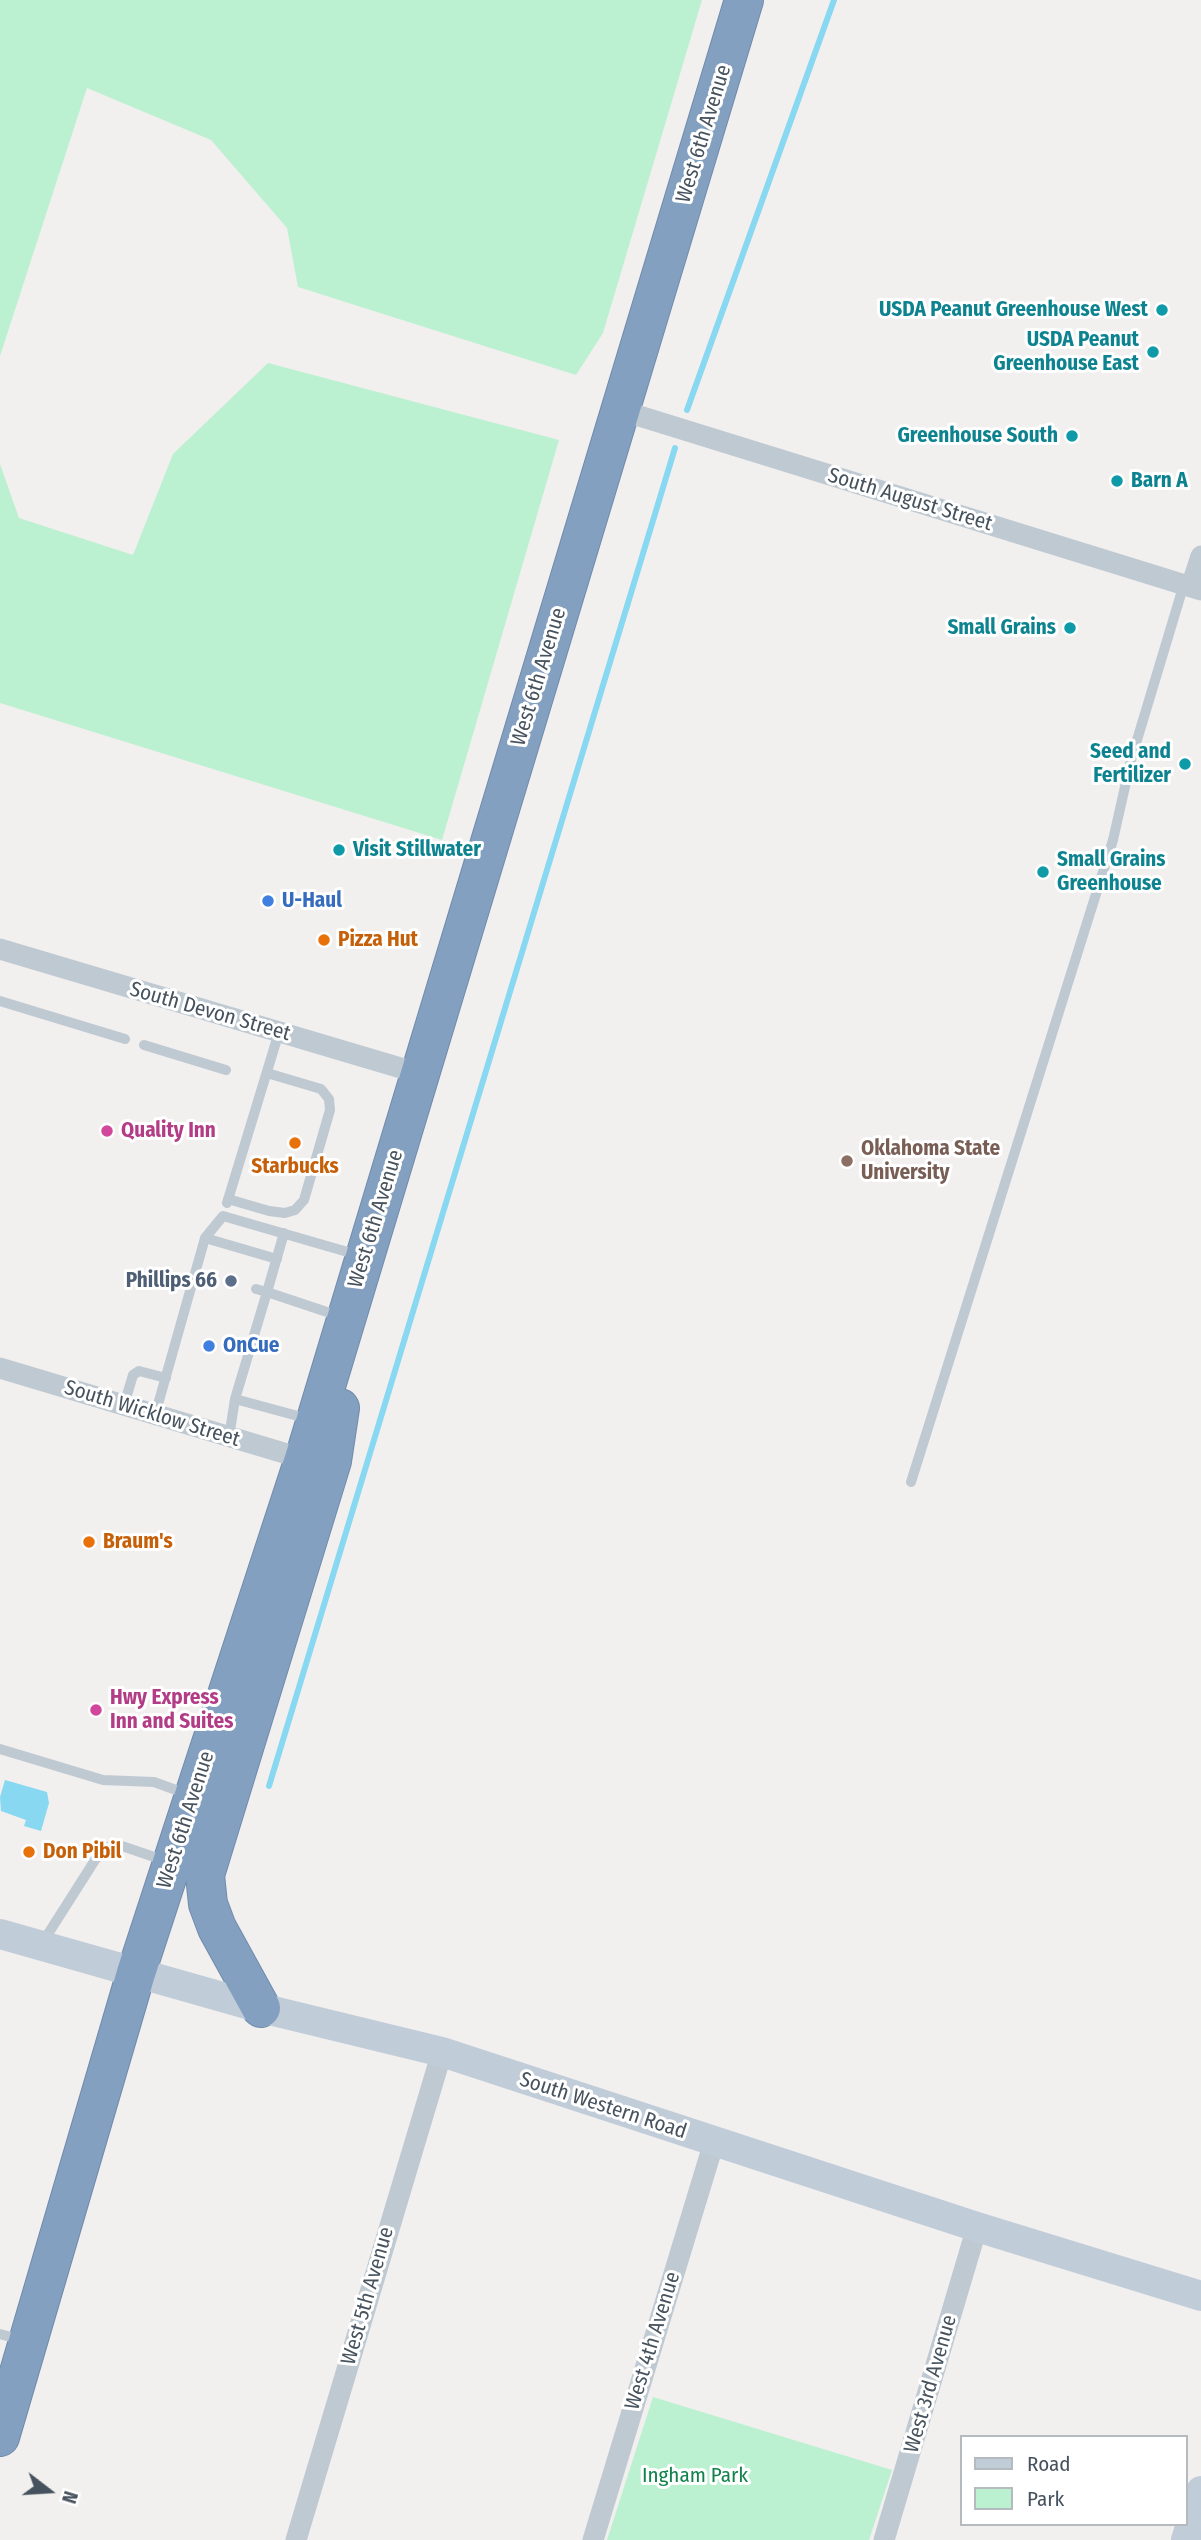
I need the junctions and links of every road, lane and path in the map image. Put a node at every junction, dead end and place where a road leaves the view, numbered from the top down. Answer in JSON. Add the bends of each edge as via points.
{"nodes":[{"id":1,"x":744,"y":0,"type":"edge"},
{"id":2,"x":620,"y":410,"type":"junction"},
{"id":3,"x":1201,"y":556,"type":"edge"},
{"id":4,"x":1192,"y":587,"type":"edge"},
{"id":5,"x":0,"y":949,"type":"edge"},
{"id":6,"x":0,"y":1001,"type":"edge"},
{"id":7,"x":279,"y":1032,"type":"junction"},
{"id":8,"x":125,"y":1039,"type":"dead end"},
{"id":9,"x":144,"y":1045,"type":"dead end"},
{"id":10,"x":226,"y":1070,"type":"dead end"},
{"id":11,"x":267,"y":1073,"type":"junction"},
{"id":12,"x":421,"y":1074,"type":"junction"},
{"id":13,"x":229,"y":1199,"type":"junction"},
{"id":14,"x":223,"y":1216,"type":"junction"},
{"id":15,"x":284,"y":1233,"type":"junction"},
{"id":16,"x":205,"y":1238,"type":"junction"},
{"id":17,"x":364,"y":1257,"type":"junction"},
{"id":18,"x":277,"y":1259,"type":"junction"},
{"id":19,"x":262,"y":1290,"type":"junction"},
{"id":20,"x":345,"y":1318,"type":"junction"},
{"id":21,"x":0,"y":1368,"type":"edge"},
{"id":22,"x":166,"y":1378,"type":"junction"},
{"id":23,"x":235,"y":1399,"type":"junction"},
{"id":24,"x":124,"y":1405,"type":"junction"},
{"id":25,"x":155,"y":1415,"type":"junction"},
{"id":26,"x":315,"y":1421,"type":"junction"},
{"id":27,"x":229,"y":1437,"type":"junction"},
{"id":28,"x":304,"y":1459,"type":"junction"},
{"id":29,"x":911,"y":1482,"type":"dead end"},
{"id":30,"x":0,"y":1749,"type":"edge"},
{"id":31,"x":193,"y":1797,"type":"junction"},
{"id":32,"x":172,"y":1863,"type":"junction"},
{"id":33,"x":0,"y":1934,"type":"edge"},
{"id":34,"x":41,"y":1945,"type":"junction"},
{"id":35,"x":136,"y":1973,"type":"junction"},
{"id":36,"x":261,"y":2008,"type":"junction"},
{"id":37,"x":442,"y":2052,"type":"junction"},
{"id":38,"x":713,"y":2142,"type":"junction"},
{"id":39,"x":977,"y":2227,"type":"junction"},
{"id":40,"x":1201,"y":2296,"type":"edge"},
{"id":41,"x":14,"y":2338,"type":"edge"},
{"id":42,"x":5,"y":2399,"type":"edge"},
{"id":43,"x":0,"y":2437,"type":"edge"},
{"id":44,"x":1201,"y":2491,"type":"edge"},
{"id":45,"x":296,"y":2540,"type":"edge"},
{"id":46,"x":593,"y":2540,"type":"edge"},
{"id":47,"x":884,"y":2540,"type":"edge"},
{"id":48,"x":1186,"y":2540,"type":"edge"}],
"edges":[{"from":1,"to":2,"type":"highway","name":"West 6th Avenue"},
{"from":2,"to":4,"type":"street","name":"South August Street"},
{"from":2,"to":12,"type":"highway","name":"West 6th Avenue"},
{"from":3,"to":4,"type":"street"},
{"from":4,"to":29,"type":"lane","via":[[1131,760],[1113,840]]},
{"from":5,"to":7,"type":"street","name":"South Devon Street"},
{"from":6,"to":8,"type":"lane"},
{"from":7,"to":11,"type":"lane"},
{"from":7,"to":12,"type":"street","name":"South Devon Street"},
{"from":9,"to":10,"type":"lane"},
{"from":11,"to":13,"type":"lane"},
{"from":11,"to":13,"type":"lane","via":[[321,1089],[329,1099],[330,1110],[304,1200],[285,1213]]},
{"from":12,"to":17,"type":"highway","name":"West 6th Avenue"},
{"from":13,"to":14,"type":"lane"},
{"from":14,"to":15,"type":"lane"},
{"from":14,"to":16,"type":"lane"},
{"from":15,"to":17,"type":"lane"},
{"from":15,"to":18,"type":"lane"},
{"from":16,"to":18,"type":"lane"},
{"from":16,"to":22,"type":"lane","via":[[201,1271]]},
{"from":17,"to":20,"type":"highway","name":"West 6th Avenue"},
{"from":17,"to":36,"type":"highway","via":[[332,1461],[205,1875],[217,1928]]},
{"from":18,"to":19,"type":"lane"},
{"from":19,"to":20,"type":"lane"},
{"from":19,"to":23,"type":"lane"},
{"from":20,"to":26,"type":"highway","name":"West 6th Avenue"},
{"from":21,"to":24,"type":"street","name":"South Wicklow Street"},
{"from":22,"to":24,"type":"lane","via":[[139,1371],[133,1375]]},
{"from":22,"to":25,"type":"lane"},
{"from":23,"to":26,"type":"lane"},
{"from":23,"to":27,"type":"lane"},
{"from":24,"to":25,"type":"street","name":"South Wicklow Street"},
{"from":25,"to":27,"type":"street","name":"South Wicklow Street"},
{"from":26,"to":28,"type":"highway","name":"West 6th Avenue"},
{"from":27,"to":28,"type":"street","name":"South Wicklow Street"},
{"from":28,"to":31,"type":"highway","name":"West 6th Avenue"},
{"from":30,"to":31,"type":"lane","via":[[103,1780],[154,1782]]},
{"from":31,"to":32,"type":"highway","name":"West 6th Avenue"},
{"from":32,"to":34,"type":"lane","via":[[119,1845],[106,1847]]},
{"from":32,"to":35,"type":"highway","name":"West 6th Avenue"},
{"from":33,"to":34,"type":"main road","name":"South Western Road"},
{"from":34,"to":35,"type":"main road","name":"South Western Road"},
{"from":35,"to":36,"type":"main road","name":"South Western Road"},
{"from":35,"to":41,"type":"highway","name":"West 6th Avenue"},
{"from":36,"to":37,"type":"main road","name":"South Western Road"},
{"from":37,"to":38,"type":"main road","name":"South Western Road"},
{"from":37,"to":45,"type":"street","name":"West 5th Avenue"},
{"from":38,"to":39,"type":"main road","name":"South Western Road"},
{"from":38,"to":46,"type":"street","name":"West 4th Avenue"},
{"from":39,"to":40,"type":"main road","name":"South Western Road"},
{"from":39,"to":47,"type":"street","name":"West 3rd Avenue"},
{"from":41,"to":42,"type":"highway","name":"West 6th Avenue"},
{"from":42,"to":43,"type":"highway","name":"West 6th Avenue"},
{"from":44,"to":48,"type":"main road"}]}
